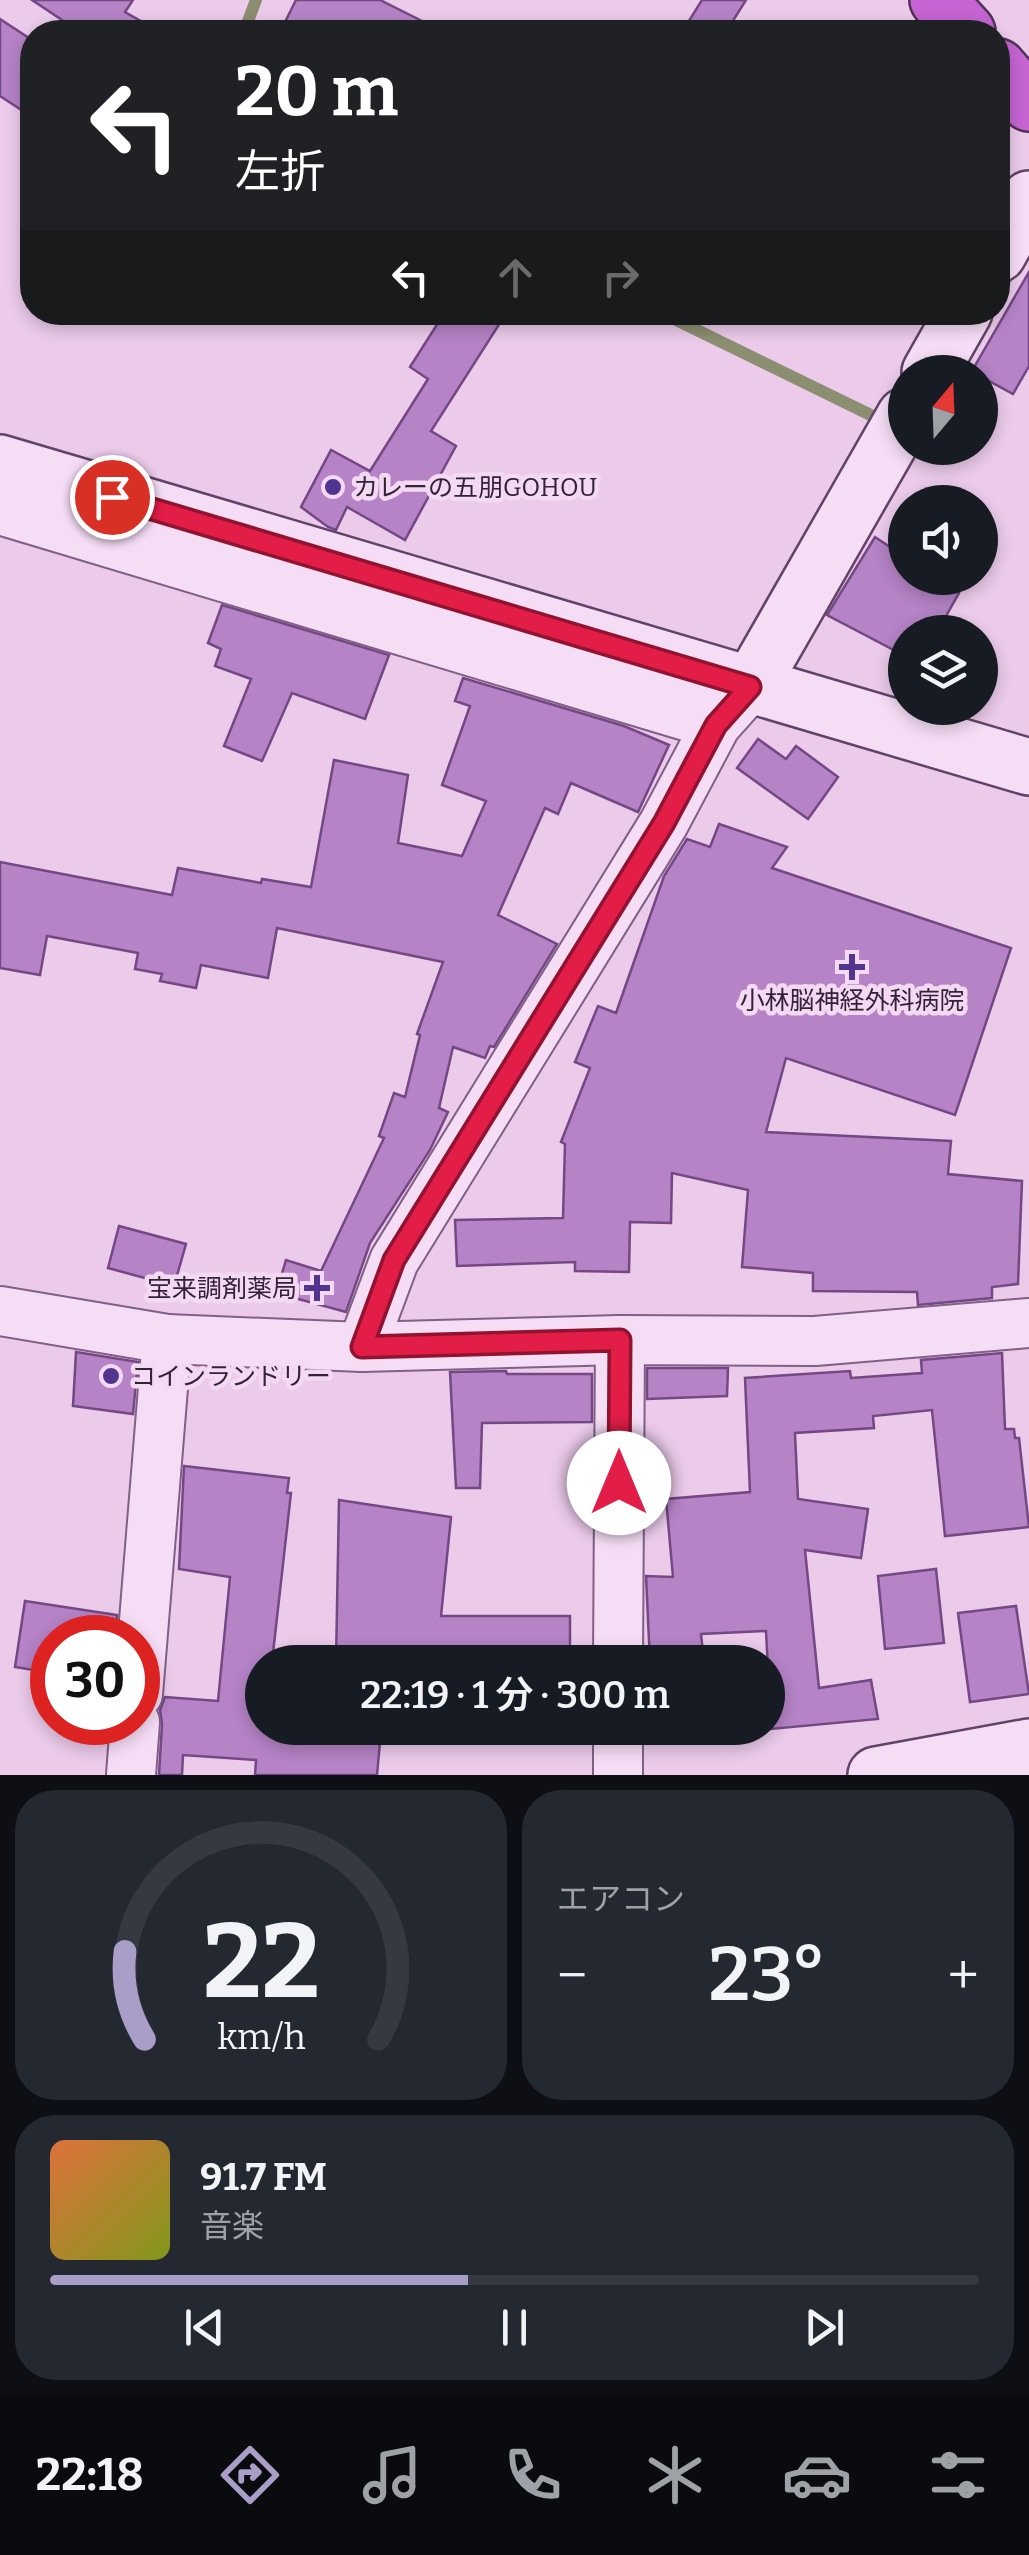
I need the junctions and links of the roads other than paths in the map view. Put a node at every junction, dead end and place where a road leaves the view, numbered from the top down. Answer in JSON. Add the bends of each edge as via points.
{"nodes":[{"id":1,"x":938,"y":0,"type":"edge"},
{"id":2,"x":956,"y":20,"type":"edge"},
{"id":3,"x":1010,"y":81,"type":"edge"},
{"id":4,"x":1029,"y":103,"type":"edge"},
{"id":5,"x":1029,"y":199,"type":"edge"},
{"id":6,"x":1010,"y":233,"type":"edge"},
{"id":7,"x":957,"y":325,"type":"edge"},
{"id":8,"x":940,"y":355,"type":"edge"},
{"id":9,"x":888,"y":445,"type":"edge"},
{"id":10,"x":0,"y":463,"type":"edge"},
{"id":11,"x":0,"y":510,"type":"edge"},
{"id":12,"x":733,"y":706,"type":"junction"},
{"id":13,"x":1029,"y":768,"type":"edge"},
{"id":14,"x":0,"y":1311,"type":"edge"},
{"id":15,"x":1029,"y":1323,"type":"edge"},
{"id":16,"x":167,"y":1339,"type":"junction"},
{"id":17,"x":620,"y":1340,"type":"junction"},
{"id":18,"x":362,"y":1347,"type":"junction"},
{"id":19,"x":144,"y":1615,"type":"edge"},
{"id":20,"x":618,"y":1645,"type":"edge"},
{"id":21,"x":133,"y":1745,"type":"edge"},
{"id":22,"x":618,"y":1745,"type":"edge"},
{"id":23,"x":1029,"y":1746,"type":"edge"},
{"id":24,"x":131,"y":1775,"type":"edge"},
{"id":25,"x":618,"y":1775,"type":"edge"},
{"id":26,"x":876,"y":1775,"type":"edge"}],
"edges":[{"from":1,"to":2,"type":"highway"},
{"from":3,"to":4,"type":"highway"},
{"from":5,"to":6,"type":"street"},
{"from":7,"to":8,"type":"street"},
{"from":9,"to":12,"type":"street"},
{"from":10,"to":12,"type":"street"},
{"from":11,"to":12,"type":"street"},
{"from":12,"to":13,"type":"street"},
{"from":12,"to":18,"type":"street","via":[[394,1260]]},
{"from":14,"to":16,"type":"street"},
{"from":15,"to":17,"type":"street","via":[[815,1341]]},
{"from":16,"to":18,"type":"street"},
{"from":16,"to":19,"type":"street"},
{"from":17,"to":18,"type":"street"},
{"from":17,"to":20,"type":"street"},
{"from":21,"to":24,"type":"street"},
{"from":22,"to":25,"type":"street"},
{"from":23,"to":26,"type":"street"}]}
